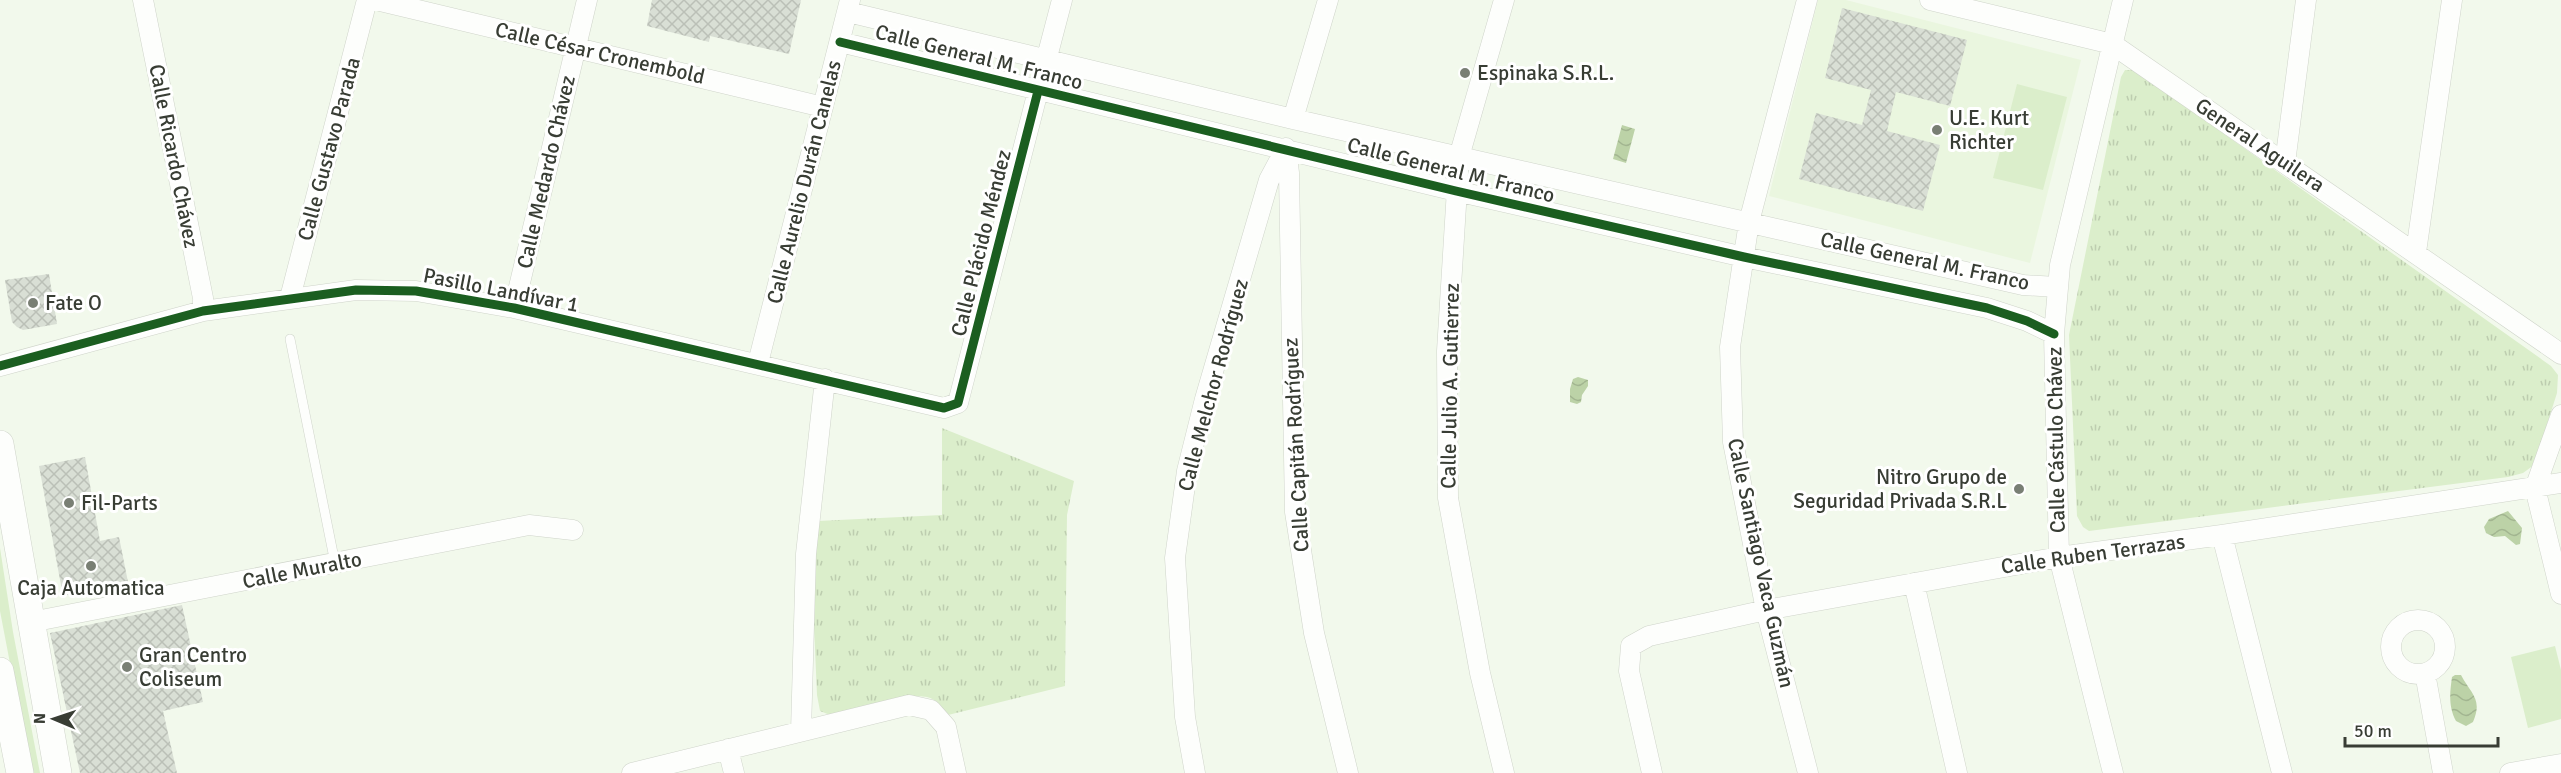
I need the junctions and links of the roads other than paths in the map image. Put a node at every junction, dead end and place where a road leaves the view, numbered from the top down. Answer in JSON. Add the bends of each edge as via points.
{"nodes":[{"id":1,"x":143,"y":0,"type":"edge"},
{"id":2,"x":367,"y":0,"type":"edge"},
{"id":3,"x":376,"y":0,"type":"edge"},
{"id":4,"x":587,"y":0,"type":"edge"},
{"id":5,"x":1062,"y":0,"type":"edge"},
{"id":6,"x":1328,"y":0,"type":"edge"},
{"id":7,"x":1504,"y":0,"type":"edge"},
{"id":8,"x":1807,"y":0,"type":"edge"},
{"id":9,"x":1930,"y":0,"type":"edge"},
{"id":10,"x":2124,"y":0,"type":"edge"},
{"id":11,"x":2306,"y":0,"type":"edge"},
{"id":12,"x":2452,"y":0,"type":"edge"},
{"id":13,"x":1968,"y":5,"type":"edge"},
{"id":14,"x":849,"y":6,"type":"edge"},
{"id":15,"x":932,"y":33,"type":"junction"},
{"id":16,"x":840,"y":42,"type":"junction"},
{"id":17,"x":2112,"y":44,"type":"junction"},
{"id":18,"x":576,"y":46,"type":"junction"},
{"id":19,"x":1046,"y":61,"type":"junction"},
{"id":20,"x":926,"y":62,"type":"junction"},
{"id":21,"x":1038,"y":92,"type":"junction"},
{"id":22,"x":823,"y":107,"type":"junction"},
{"id":23,"x":1293,"y":120,"type":"junction"},
{"id":24,"x":1286,"y":148,"type":"junction"},
{"id":25,"x":1459,"y":157,"type":"junction"},
{"id":26,"x":2285,"y":163,"type":"junction"},
{"id":27,"x":1456,"y":191,"type":"junction"},
{"id":28,"x":1749,"y":222,"type":"junction"},
{"id":29,"x":2416,"y":252,"type":"junction"},
{"id":30,"x":1744,"y":256,"type":"junction"},
{"id":31,"x":2056,"y":287,"type":"junction"},
{"id":32,"x":290,"y":298,"type":"junction"},
{"id":33,"x":514,"y":308,"type":"junction"},
{"id":34,"x":203,"y":311,"type":"junction"},
{"id":35,"x":2054,"y":334,"type":"junction"},
{"id":36,"x":290,"y":339,"type":"dead end"},
{"id":37,"x":2561,"y":354,"type":"edge"},
{"id":38,"x":758,"y":363,"type":"junction"},
{"id":39,"x":0,"y":366,"type":"edge"},
{"id":40,"x":825,"y":379,"type":"junction"},
{"id":41,"x":958,"y":403,"type":"joint"},
{"id":42,"x":2561,"y":415,"type":"edge"},
{"id":43,"x":0,"y":444,"type":"edge"},
{"id":44,"x":2561,"y":483,"type":"edge"},
{"id":45,"x":2535,"y":488,"type":"junction"},
{"id":46,"x":573,"y":530,"type":"dead end"},
{"id":47,"x":2222,"y":535,"type":"junction"},
{"id":48,"x":2059,"y":557,"type":"junction"},
{"id":49,"x":335,"y":563,"type":"junction"},
{"id":50,"x":1914,"y":583,"type":"junction"},
{"id":51,"x":2561,"y":594,"type":"edge"},
{"id":52,"x":1766,"y":610,"type":"junction"},
{"id":53,"x":31,"y":622,"type":"junction"},
{"id":54,"x":0,"y":670,"type":"edge"},
{"id":55,"x":2425,"y":674,"type":"dead end"},
{"id":56,"x":801,"y":731,"type":"junction"},
{"id":57,"x":728,"y":749,"type":"junction"},
{"id":58,"x":2561,"y":764,"type":"edge"},
{"id":59,"x":20,"y":773,"type":"edge"},
{"id":60,"x":58,"y":773,"type":"edge"},
{"id":61,"x":632,"y":773,"type":"edge"},
{"id":62,"x":734,"y":773,"type":"edge"},
{"id":63,"x":956,"y":773,"type":"edge"},
{"id":64,"x":1195,"y":773,"type":"edge"},
{"id":65,"x":1348,"y":773,"type":"edge"},
{"id":66,"x":1504,"y":773,"type":"edge"},
{"id":67,"x":1652,"y":773,"type":"edge"},
{"id":68,"x":1808,"y":773,"type":"edge"},
{"id":69,"x":1957,"y":773,"type":"edge"},
{"id":70,"x":2113,"y":773,"type":"edge"},
{"id":71,"x":2282,"y":773,"type":"edge"},
{"id":72,"x":2443,"y":773,"type":"edge"},
{"id":73,"x":2510,"y":773,"type":"edge"}],
"edges":[{"from":1,"to":34,"type":"street","name":"Calle Ricardo Chávez"},
{"from":2,"to":32,"type":"street","name":"Calle Gustavo Parada"},
{"from":3,"to":18,"type":"street","name":"Calle César Cronembold"},
{"from":4,"to":18,"type":"street","name":"Calle Medardo Chávez"},
{"from":5,"to":19,"type":"street"},
{"from":6,"to":23,"type":"street"},
{"from":7,"to":25,"type":"street","name":"Calle Julio A. Gutierrez"},
{"from":8,"to":28,"type":"street","name":"Calle Santiago Vaca Guzmán"},
{"from":9,"to":13,"type":"street","name":"General Aguilera"},
{"from":10,"to":17,"type":"street","name":"Calle Cástulo Chávez"},
{"from":11,"to":26,"type":"street"},
{"from":12,"to":29,"type":"street"},
{"from":13,"to":17,"type":"street","name":"General Aguilera"},
{"from":14,"to":15,"type":"street","name":"Calle General M. Franco"},
{"from":14,"to":16,"type":"street","name":"Calle Aurelio Durán Canelas"},
{"from":15,"to":19,"type":"street","name":"Calle General M. Franco"},
{"from":15,"to":20,"type":"street"},
{"from":16,"to":20,"type":"street","name":"Calle General M. Franco"},
{"from":16,"to":22,"type":"street","name":"Calle Aurelio Durán Canelas"},
{"from":17,"to":26,"type":"street","name":"General Aguilera"},
{"from":17,"to":31,"type":"street","name":"Calle Cástulo Chávez"},
{"from":18,"to":22,"type":"street","name":"Calle César Cronembold"},
{"from":18,"to":33,"type":"street","name":"Calle Medardo Chávez"},
{"from":19,"to":23,"type":"street","name":"Calle General M. Franco"},
{"from":20,"to":21,"type":"street","name":"Calle General M. Franco"},
{"from":21,"to":24,"type":"street","name":"Calle General M. Franco"},
{"from":21,"to":41,"type":"street","name":"Calle Plácido Méndez"},
{"from":22,"to":38,"type":"street","name":"Calle Aurelio Durán Canelas"},
{"from":23,"to":25,"type":"street","name":"Calle General M. Franco"},
{"from":24,"to":27,"type":"street","name":"Calle General M. Franco"},
{"from":24,"to":64,"type":"street","name":"Calle Melchor Rodríguez","via":[[1269,180],[1187,471],[1175,558],[1185,717]]},
{"from":24,"to":65,"type":"street","name":"Calle Capitán Rodríguez","via":[[1295,512],[1314,633]]},
{"from":25,"to":27,"type":"street","name":"Calle Julio A. Gutierrez"},
{"from":25,"to":28,"type":"street","name":"Calle General M. Franco"},
{"from":26,"to":29,"type":"street","name":"General Aguilera"},
{"from":27,"to":30,"type":"street","name":"Calle General M. Franco"},
{"from":27,"to":66,"type":"street","name":"Calle Julio A. Gutierrez","via":[[1447,351],[1448,498],[1480,673]]},
{"from":28,"to":30,"type":"street","name":"Calle Santiago Vaca Guzmán"},
{"from":28,"to":31,"type":"street","name":"Calle General M. Franco","via":[[2023,285]]},
{"from":29,"to":37,"type":"street","name":"General Aguilera"},
{"from":30,"to":35,"type":"street","name":"Calle General M. Franco","via":[[1987,308]]},
{"from":30,"to":52,"type":"street","name":"Calle Santiago Vaca Guzmán","via":[[1731,347],[1733,442]]},
{"from":31,"to":35,"type":"street","name":"Calle Cástulo Chávez"},
{"from":32,"to":33,"type":"street","name":"Pasillo Landívar 1","via":[[356,290],[416,291]]},
{"from":32,"to":34,"type":"street","name":"Pasillo Landívar 1"},
{"from":33,"to":38,"type":"street","name":"Pasillo Landívar 1"},
{"from":34,"to":39,"type":"street","name":"Pasillo Landívar 1"},
{"from":35,"to":48,"type":"street","name":"Calle Cástulo Chávez"},
{"from":36,"to":49,"type":"lane"},
{"from":38,"to":40,"type":"street","name":"Pasillo Landívar 1"},
{"from":40,"to":41,"type":"street","name":"Pasillo Landívar 1","via":[[944,408]]},
{"from":40,"to":56,"type":"street","via":[[806,554]]},
{"from":42,"to":45,"type":"street"},
{"from":43,"to":53,"type":"main road"},
{"from":44,"to":45,"type":"street","name":"Calle Ruben Terrazas"},
{"from":45,"to":47,"type":"street","name":"Calle Ruben Terrazas"},
{"from":45,"to":51,"type":"street"},
{"from":46,"to":49,"type":"street","name":"Calle Muralto","via":[[529,525]]},
{"from":47,"to":48,"type":"street","name":"Calle Ruben Terrazas"},
{"from":47,"to":71,"type":"street"},
{"from":48,"to":50,"type":"street","name":"Calle Ruben Terrazas"},
{"from":48,"to":70,"type":"street","name":"Calle Cástulo Chávez"},
{"from":49,"to":53,"type":"street","name":"Calle Muralto"},
{"from":50,"to":52,"type":"street","name":"Calle Ruben Terrazas"},
{"from":50,"to":69,"type":"street"},
{"from":52,"to":67,"type":"street","name":"Calle Ruben Terrazas","via":[[1649,636],[1631,646],[1629,671]]},
{"from":52,"to":68,"type":"street","name":"Calle Santiago Vaca Guzmán"},
{"from":53,"to":60,"type":"main road"},
{"from":54,"to":59,"type":"main road"},
{"from":55,"to":72,"type":"street"},
{"from":56,"to":57,"type":"street"},
{"from":56,"to":63,"type":"street","via":[[909,705],[931,710],[946,727]]},
{"from":57,"to":61,"type":"street"},
{"from":57,"to":62,"type":"street"},
{"from":58,"to":73,"type":"street"}]}
